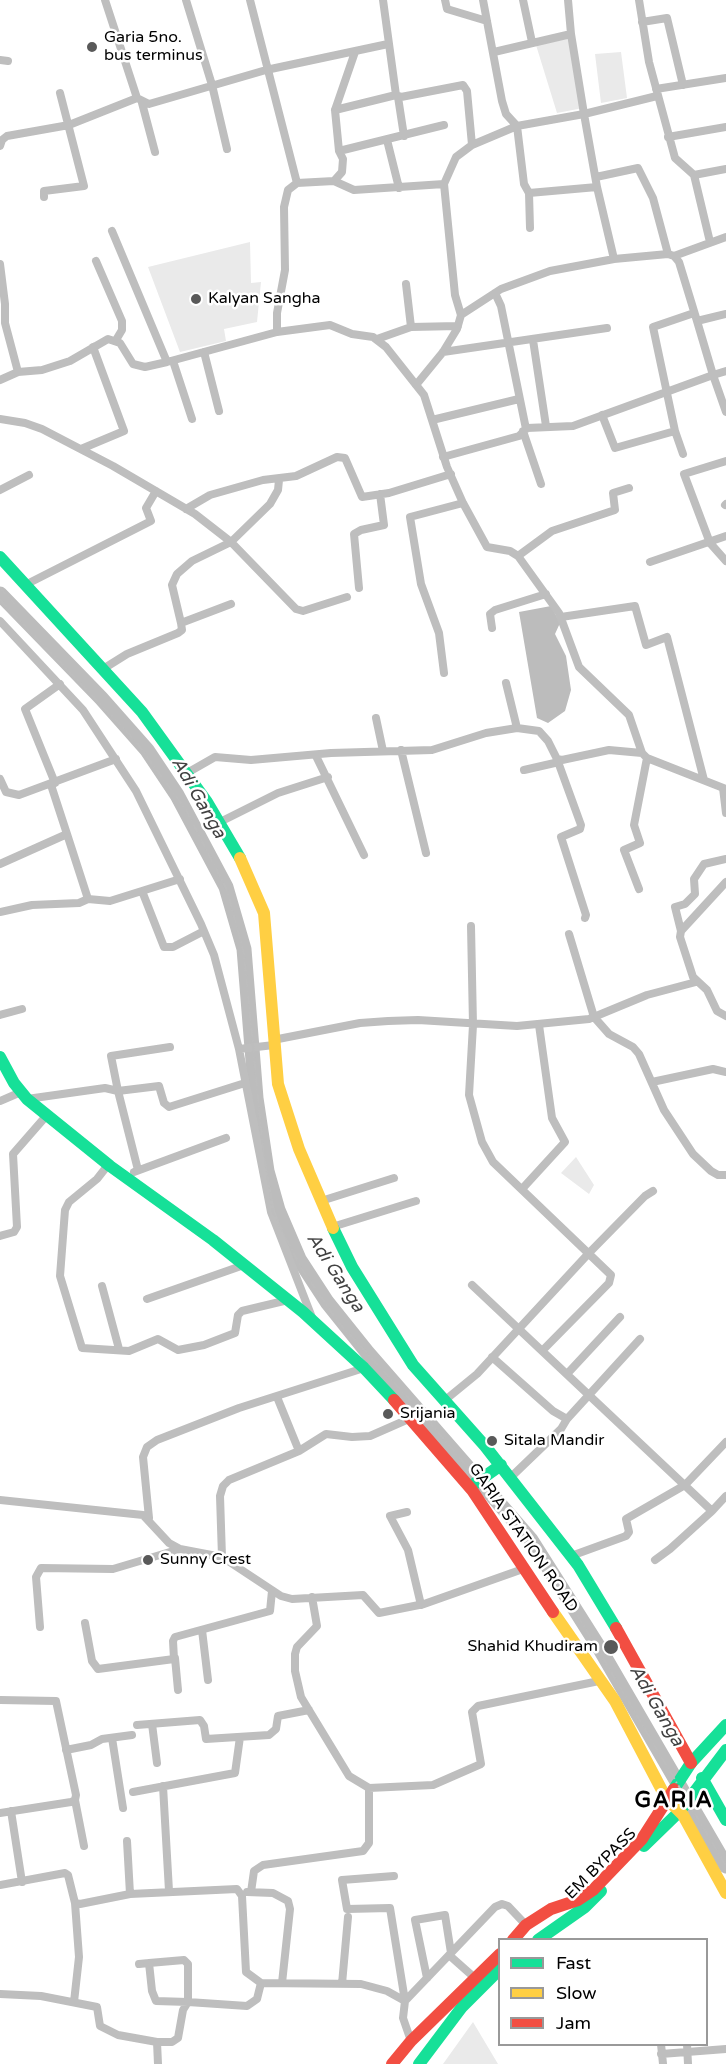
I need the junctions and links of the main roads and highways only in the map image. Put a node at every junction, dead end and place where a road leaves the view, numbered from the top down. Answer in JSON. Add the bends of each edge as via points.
{"nodes":[{"id":1,"x":0,"y":557,"type":"edge"},
{"id":2,"x":0,"y":1057,"type":"edge"},
{"id":3,"x":501,"y":1465,"type":"junction"},
{"id":4,"x":470,"y":1487,"type":"junction"},
{"id":5,"x":726,"y":1725,"type":"edge"},
{"id":6,"x":726,"y":1750,"type":"edge"},
{"id":7,"x":690,"y":1765,"type":"junction"},
{"id":8,"x":700,"y":1781,"type":"junction"},
{"id":9,"x":666,"y":1798,"type":"junction"},
{"id":10,"x":682,"y":1808,"type":"junction"},
{"id":11,"x":726,"y":1820,"type":"edge"},
{"id":12,"x":726,"y":1893,"type":"edge"},
{"id":13,"x":515,"y":1938,"type":"edge"},
{"id":14,"x":541,"y":1938,"type":"edge"},
{"id":15,"x":498,"y":1956,"type":"edge"},
{"id":16,"x":498,"y":1971,"type":"edge"},
{"id":17,"x":469,"y":1994,"type":"junction"},
{"id":18,"x":392,"y":2064,"type":"edge"},
{"id":19,"x":419,"y":2064,"type":"edge"}],
"edges":[{"from":1,"to":3,"type":"main road","via":[[142,712],[220,822],[264,913],[278,1084],[299,1149],[332,1227],[352,1267],[427,1383]]},
{"from":2,"to":4,"type":"main road","name":"GARIA STATION ROAD","via":[[24,1095],[46,1115],[108,1165],[133,1174],[288,1300],[364,1368]]},
{"from":3,"to":4,"type":"main road"},
{"from":3,"to":7,"type":"main road","via":[[571,1556],[632,1654]]},
{"from":4,"to":9,"type":"main road","name":"GARIA STATION ROAD","via":[[615,1701]]},
{"from":5,"to":7,"type":"main road"},
{"from":6,"to":8,"type":"main road","name":"EM BYPASS"},
{"from":7,"to":9,"type":"main road"},
{"from":8,"to":10,"type":"main road","name":"EM BYPASS"},
{"from":8,"to":11,"type":"main road"},
{"from":9,"to":10,"type":"main road","name":"GARIA STATION ROAD"},
{"from":9,"to":13,"type":"main road","via":[[642,1839],[593,1890],[551,1909],[526,1925]]},
{"from":10,"to":12,"type":"main road","name":"GARIA STATION ROAD"},
{"from":10,"to":14,"type":"main road","name":"EM BYPASS","via":[[585,1907]]},
{"from":15,"to":17,"type":"main road","via":[[476,1979]]},
{"from":16,"to":17,"type":"main road"},
{"from":17,"to":18,"type":"main road","via":[[411,2041]]},
{"from":17,"to":19,"type":"main road"}]}
